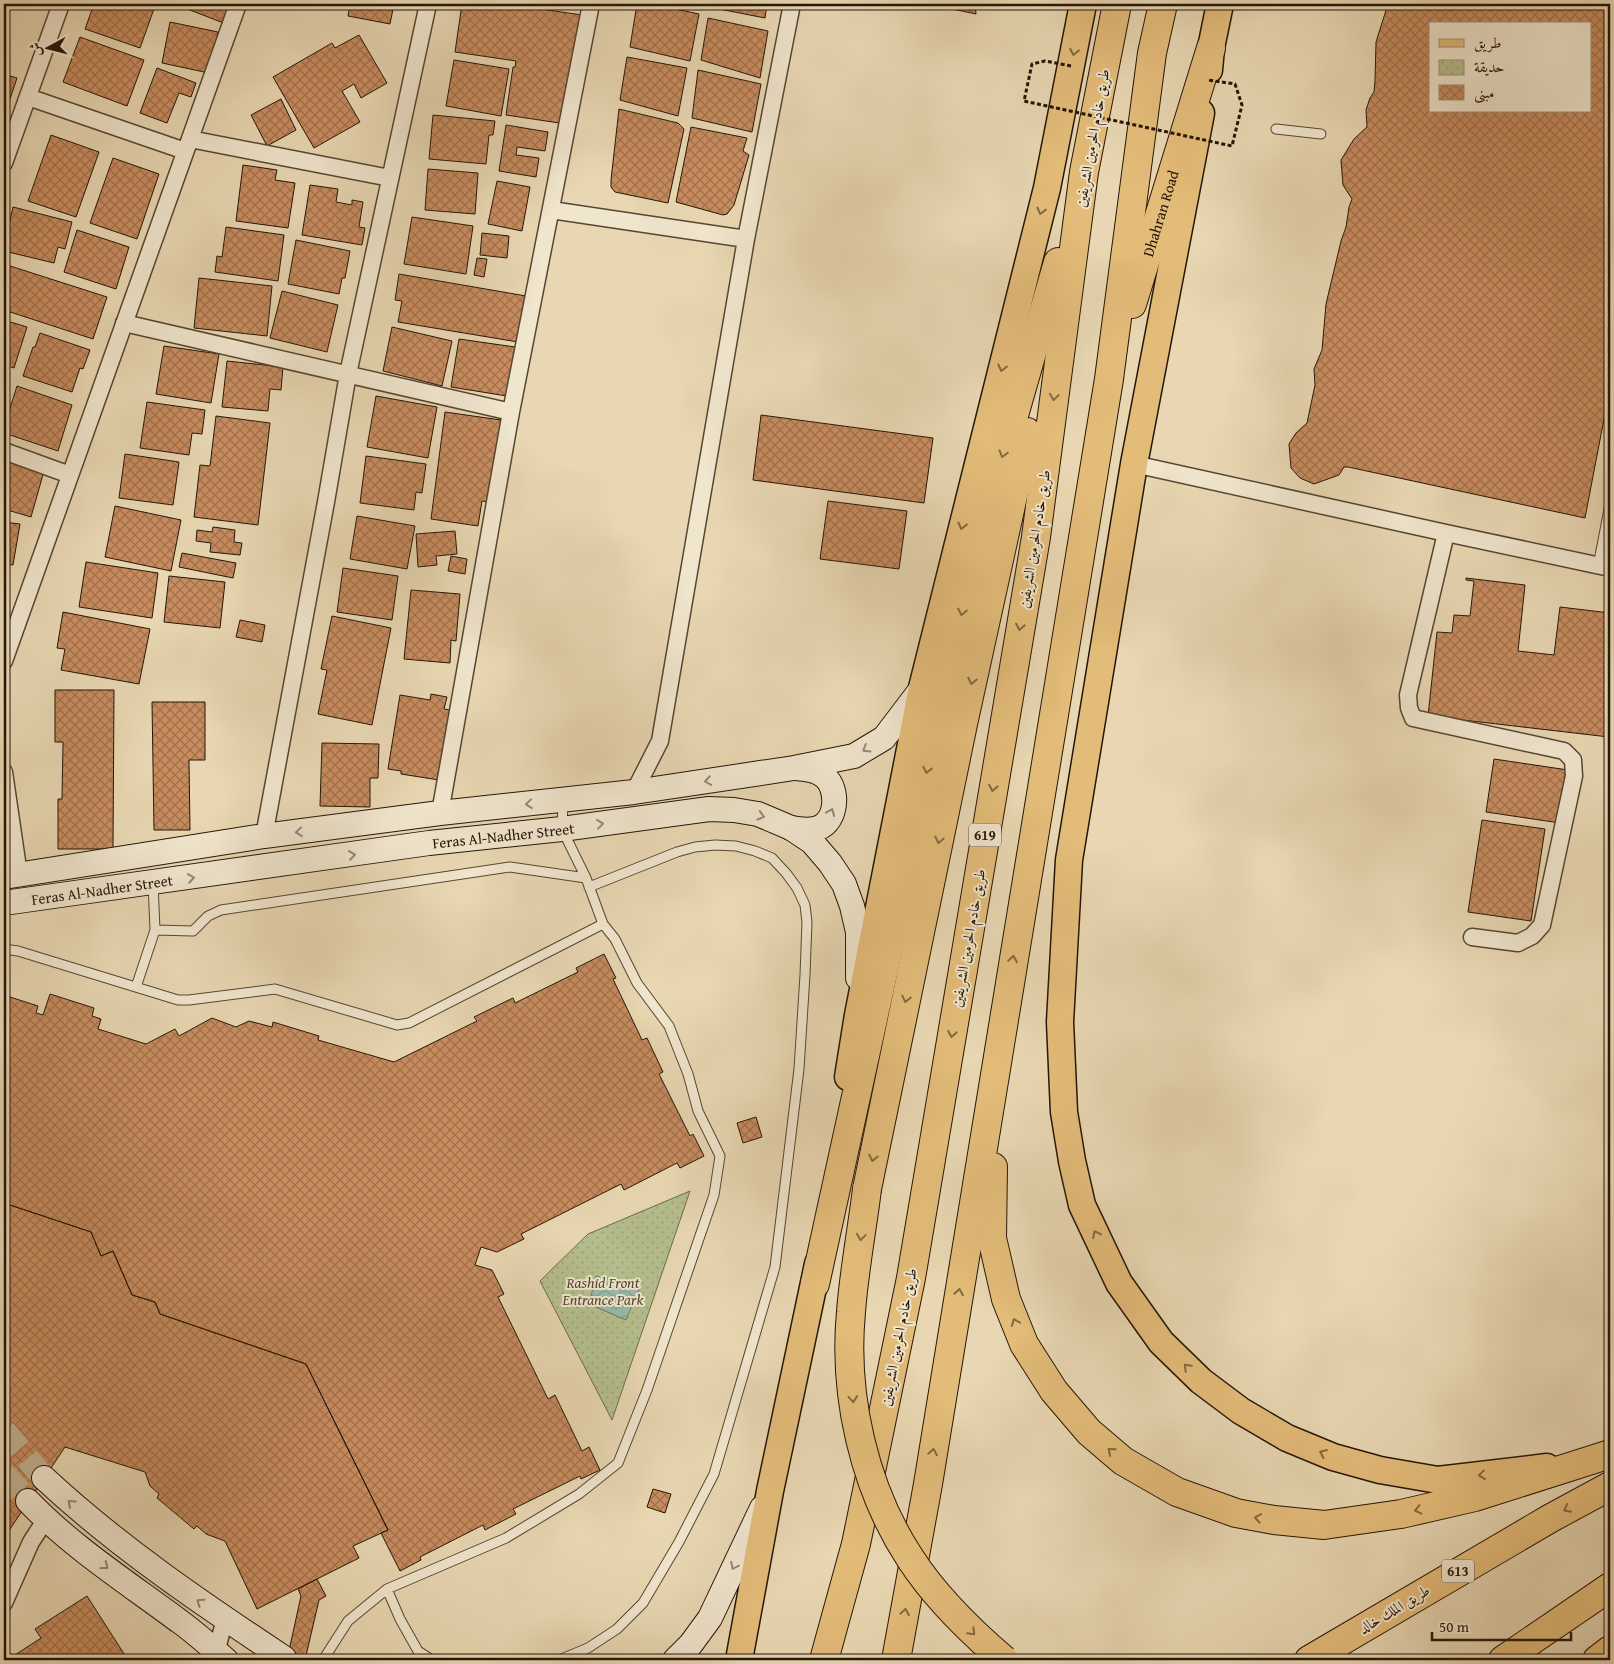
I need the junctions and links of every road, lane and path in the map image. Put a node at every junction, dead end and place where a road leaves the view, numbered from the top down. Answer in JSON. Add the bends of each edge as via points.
{"nodes":[{"id":1,"x":61,"y":4,"type":"edge"},
{"id":2,"x":238,"y":4,"type":"edge"},
{"id":3,"x":428,"y":4,"type":"edge"},
{"id":4,"x":591,"y":4,"type":"edge"},
{"id":5,"x":792,"y":4,"type":"edge"},
{"id":6,"x":1083,"y":4,"type":"edge"},
{"id":7,"x":1117,"y":4,"type":"edge"},
{"id":8,"x":1163,"y":4,"type":"edge"},
{"id":9,"x":1220,"y":4,"type":"edge"},
{"id":10,"x":1211,"y":48,"type":"junction"},
{"id":11,"x":1071,"y":66,"type":"junction"},
{"id":12,"x":1208,"y":80,"type":"junction"},
{"id":13,"x":28,"y":97,"type":"junction"},
{"id":14,"x":1276,"y":128,"type":"dead end"},
{"id":15,"x":1321,"y":134,"type":"dead end"},
{"id":16,"x":188,"y":145,"type":"junction"},
{"id":17,"x":4,"y":163,"type":"edge"},
{"id":18,"x":1084,"y":172,"type":"junction"},
{"id":19,"x":390,"y":178,"type":"junction"},
{"id":20,"x":551,"y":210,"type":"junction"},
{"id":21,"x":746,"y":239,"type":"junction"},
{"id":22,"x":124,"y":323,"type":"junction"},
{"id":23,"x":348,"y":374,"type":"junction"},
{"id":24,"x":1109,"y":379,"type":"junction"},
{"id":25,"x":511,"y":412,"type":"junction"},
{"id":26,"x":4,"y":451,"type":"edge"},
{"id":27,"x":1134,"y":464,"type":"junction"},
{"id":28,"x":70,"y":475,"type":"junction"},
{"id":29,"x":1610,"y":504,"type":"edge"},
{"id":30,"x":1446,"y":534,"type":"junction"},
{"id":31,"x":1604,"y":567,"type":"edge"},
{"id":32,"x":4,"y":662,"type":"edge"},
{"id":33,"x":922,"y":688,"type":"junction"},
{"id":34,"x":794,"y":768,"type":"junction"},
{"id":35,"x":4,"y":772,"type":"edge"},
{"id":36,"x":634,"y":792,"type":"junction"},
{"id":37,"x":563,"y":801,"type":"junction"},
{"id":38,"x":440,"y":813,"type":"junction"},
{"id":39,"x":791,"y":828,"type":"junction"},
{"id":40,"x":562,"y":829,"type":"junction"},
{"id":41,"x":264,"y":836,"type":"junction"},
{"id":42,"x":11,"y":876,"type":"edge"},
{"id":43,"x":587,"y":882,"type":"junction"},
{"id":44,"x":153,"y":883,"type":"junction"},
{"id":45,"x":4,"y":903,"type":"edge"},
{"id":46,"x":603,"y":924,"type":"junction"},
{"id":47,"x":156,"y":930,"type":"junction"},
{"id":48,"x":1472,"y":937,"type":"dead end"},
{"id":49,"x":4,"y":949,"type":"edge"},
{"id":50,"x":136,"y":987,"type":"junction"},
{"id":51,"x":1008,"y":994,"type":"junction"},
{"id":52,"x":858,"y":1015,"type":"junction"},
{"id":53,"x":815,"y":1284,"type":"junction"},
{"id":54,"x":1610,"y":1454,"type":"edge"},
{"id":55,"x":1583,"y":1462,"type":"junction"},
{"id":56,"x":44,"y":1478,"type":"tunnel mouth"},
{"id":57,"x":1610,"y":1486,"type":"edge"},
{"id":58,"x":770,"y":1491,"type":"junction"},
{"id":59,"x":28,"y":1500,"type":"tunnel mouth"},
{"id":60,"x":46,"y":1519,"type":"junction"},
{"id":61,"x":1610,"y":1587,"type":"edge"},
{"id":62,"x":387,"y":1589,"type":"junction"},
{"id":63,"x":4,"y":1603,"type":"edge"},
{"id":64,"x":225,"y":1619,"type":"junction"},
{"id":65,"x":1610,"y":1650,"type":"edge"},
{"id":66,"x":219,"y":1657,"type":"edge"},
{"id":67,"x":284,"y":1658,"type":"dead end"},
{"id":68,"x":323,"y":1660,"type":"edge"},
{"id":69,"x":432,"y":1660,"type":"edge"},
{"id":70,"x":559,"y":1660,"type":"edge"},
{"id":71,"x":675,"y":1660,"type":"edge"},
{"id":72,"x":739,"y":1660,"type":"edge"},
{"id":73,"x":824,"y":1660,"type":"edge"},
{"id":74,"x":896,"y":1660,"type":"edge"},
{"id":75,"x":1004,"y":1660,"type":"edge"},
{"id":76,"x":1309,"y":1660,"type":"edge"},
{"id":77,"x":1503,"y":1660,"type":"edge"},
{"id":78,"x":1598,"y":1660,"type":"edge"}],
"edges":[{"from":1,"to":13,"type":"street"},
{"from":2,"to":16,"type":"street"},
{"from":3,"to":19,"type":"street"},
{"from":4,"to":20,"type":"street"},
{"from":5,"to":21,"type":"street"},
{"from":6,"to":11,"type":"main road","one_way":true},
{"from":7,"to":18,"type":"highway","name":"طريق خادم الحرمين الشريفين","number":"619"},
{"from":8,"to":24,"type":"highway","via":[[1152,53]]},
{"from":9,"to":10,"type":"main road"},
{"from":10,"to":12,"type":"main road"},
{"from":10,"to":24,"type":"highway","name":"Dhahran Road"},
{"from":11,"to":12,"type":"path","bridge":true,"via":[[1045,62],[1032,64],[1024,101],[1232,146],[1242,105],[1236,84]]},
{"from":11,"to":33,"type":"main road","one_way":true,"via":[[1047,188]]},
{"from":12,"to":27,"type":"main road"},
{"from":13,"to":16,"type":"street"},
{"from":13,"to":17,"type":"street"},
{"from":14,"to":15,"type":"lane"},
{"from":16,"to":19,"type":"street"},
{"from":16,"to":22,"type":"street"},
{"from":18,"to":53,"type":"highway","one_way":true,"via":[[977,544]]},
{"from":18,"to":73,"type":"highway","name":"طريق خادم الحرمين الشريفين","number":"619","one_way":true,"via":[[1036,537],[911,1278],[856,1544]]},
{"from":18,"to":75,"type":"highway","one_way":true,"bridge":true,"via":[[963,724],[867,1189],[850,1314],[850,1366],[855,1413],[865,1460],[891,1525],[910,1558],[944,1602]]},
{"from":19,"to":23,"type":"street"},
{"from":20,"to":21,"type":"street"},
{"from":20,"to":25,"type":"street"},
{"from":21,"to":36,"type":"street","via":[[660,741]]},
{"from":22,"to":23,"type":"street"},
{"from":22,"to":28,"type":"street"},
{"from":23,"to":25,"type":"street"},
{"from":23,"to":41,"type":"street"},
{"from":51,"to":24,"type":"highway","one_way":true},
{"from":25,"to":38,"type":"street"},
{"from":26,"to":28,"type":"street"},
{"from":27,"to":30,"type":"street"},
{"from":55,"to":27,"type":"main road","one_way":true,"via":[[1438,1480],[1380,1470],[1333,1457],[1287,1438],[1201,1381],[1161,1342],[1118,1283],[1082,1205],[1064,1112],[1060,1022],[1070,860]]},
{"from":28,"to":32,"type":"street"},
{"from":29,"to":31,"type":"lane"},
{"from":30,"to":31,"type":"street"},
{"from":30,"to":48,"type":"street","via":[[1408,695],[1413,718],[1564,751],[1573,760],[1574,776],[1542,925],[1532,936],[1518,943]]},
{"from":33,"to":34,"type":"street","name":"Feras Al-Nadher Street","one_way":true,"via":[[884,738],[854,756]]},
{"from":33,"to":52,"type":"main road"},
{"from":34,"to":36,"type":"street","name":"Feras Al-Nadher Street","one_way":true},
{"from":39,"to":34,"type":"street","one_way":true,"via":[[814,829],[825,824],[832,813],[834,801],[833,790],[820,773]]},
{"from":35,"to":42,"type":"street"},
{"from":36,"to":37,"type":"street","name":"Feras Al-Nadher Street"},
{"from":37,"to":38,"type":"street","name":"Feras Al-Nadher Street","one_way":true},
{"from":37,"to":40,"type":"lane"},
{"from":38,"to":41,"type":"street","name":"Feras Al-Nadher Street","one_way":true},
{"from":40,"to":39,"type":"street","name":"Feras Al-Nadher Street","one_way":true,"via":[[710,809],[758,814]]},
{"from":39,"to":52,"type":"street","name":"Feras Al-Nadher Street","via":[[812,842],[844,884],[858,932]]},
{"from":40,"to":43,"type":"lane"},
{"from":44,"to":40,"type":"street","name":"Feras Al-Nadher Street","one_way":true,"via":[[429,843]]},
{"from":41,"to":42,"type":"street","name":"Feras Al-Nadher Street"},
{"from":43,"to":46,"type":"lane"},
{"from":43,"to":47,"type":"lane","via":[[510,867],[221,910],[208,916],[193,931]]},
{"from":43,"to":70,"type":"lane","via":[[695,847],[736,846],[772,858],[797,888],[805,905],[807,922],[798,1069],[775,1267],[714,1474],[643,1604],[617,1629],[588,1648]]},
{"from":44,"to":45,"type":"street","name":"Feras Al-Nadher Street"},
{"from":44,"to":47,"type":"lane"},
{"from":46,"to":50,"type":"lane","via":[[403,1025],[275,989],[183,1000]]},
{"from":46,"to":62,"type":"lane","via":[[638,983],[669,1026],[685,1066],[698,1111],[720,1156],[712,1201],[647,1390],[618,1463],[579,1494],[506,1538]]},
{"from":47,"to":50,"type":"lane"},
{"from":49,"to":50,"type":"lane"},
{"from":55,"to":51,"type":"highway","one_way":true,"via":[[1475,1497],[1401,1514],[1324,1526],[1236,1514],[1177,1492],[1123,1461],[1089,1432],[1054,1391],[1024,1344],[1006,1299],[992,1238],[994,1146]]},
{"from":74,"to":51,"type":"highway","one_way":true},
{"from":52,"to":53,"type":"main road"},
{"from":53,"to":58,"type":"main road"},
{"from":54,"to":55,"type":"highway"},
{"from":64,"to":56,"type":"street","one_way":true,"via":[[74,1506]]},
{"from":57,"to":76,"type":"highway","name":"طريق الملك خالد","number":"613","one_way":true},
{"from":58,"to":71,"type":"street","one_way":true,"via":[[710,1618]]},
{"from":58,"to":72,"type":"main road"},
{"from":59,"to":60,"type":"street"},
{"from":60,"to":63,"type":"street","via":[[31,1542]]},
{"from":60,"to":66,"type":"street","one_way":true,"via":[[182,1623]]},
{"from":61,"to":77,"type":"highway"},
{"from":62,"to":68,"type":"lane","via":[[348,1621]]},
{"from":62,"to":69,"type":"lane","via":[[418,1651]]},
{"from":64,"to":66,"type":"street"},
{"from":64,"to":67,"type":"street"},
{"from":65,"to":78,"type":"highway"}]}
